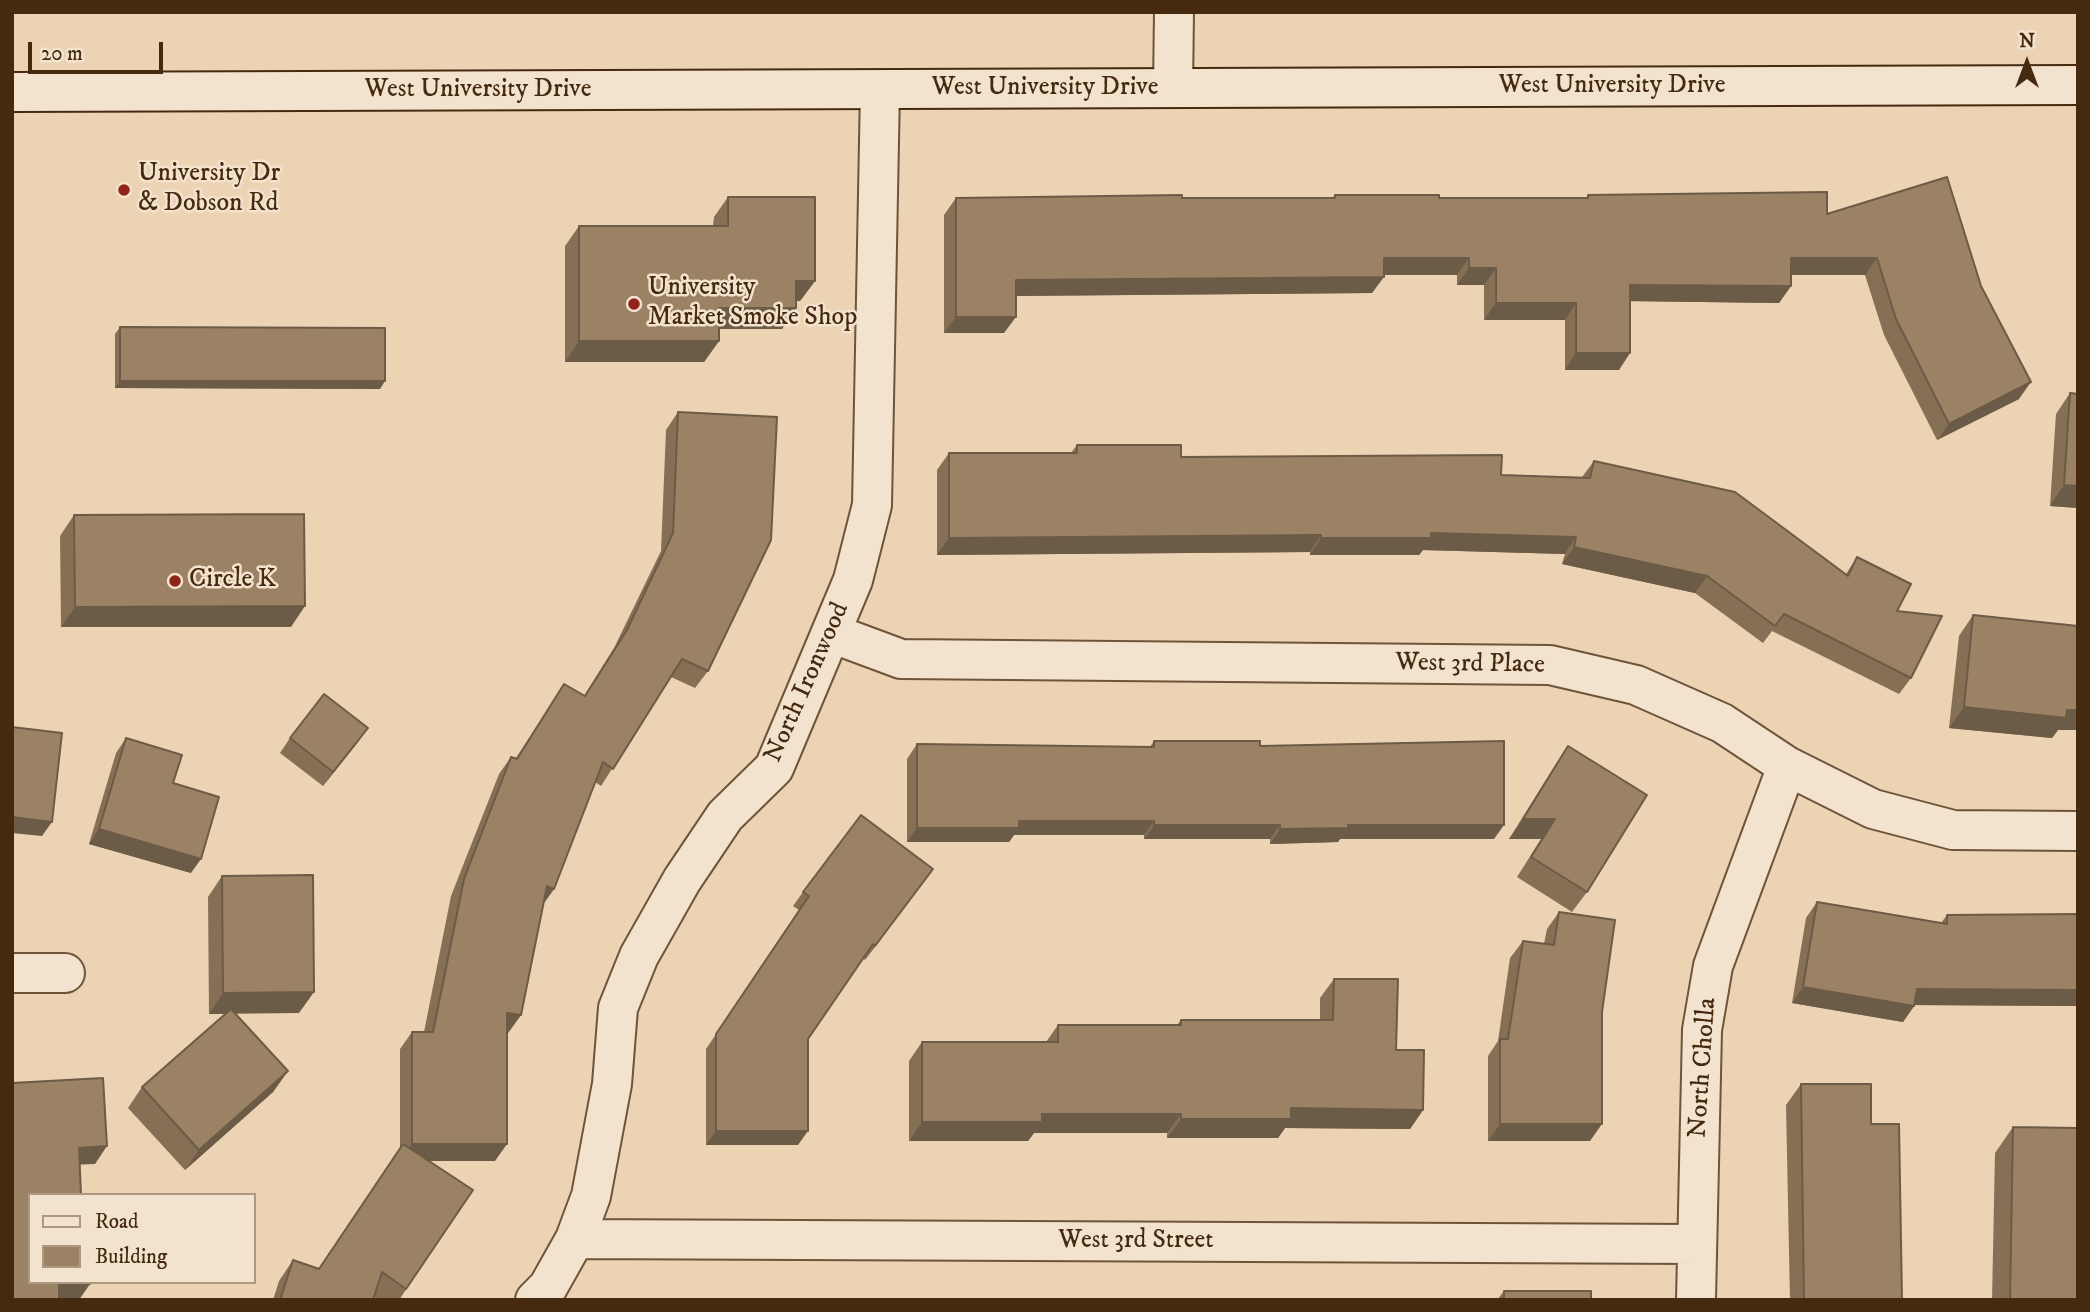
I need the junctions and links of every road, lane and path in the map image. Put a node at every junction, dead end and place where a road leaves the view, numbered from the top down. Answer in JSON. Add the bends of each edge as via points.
{"nodes":[{"id":1,"x":1174,"y":12,"type":"edge"},
{"id":2,"x":2078,"y":85,"type":"edge"},
{"id":3,"x":1173,"y":88,"type":"junction"},
{"id":4,"x":880,"y":90,"type":"junction"},
{"id":5,"x":12,"y":92,"type":"edge"},
{"id":6,"x":831,"y":632,"type":"junction"},
{"id":7,"x":1787,"y":766,"type":"junction"},
{"id":8,"x":2078,"y":831,"type":"edge"},
{"id":9,"x":12,"y":973,"type":"edge"},
{"id":10,"x":65,"y":973,"type":"dead end"},
{"id":11,"x":575,"y":1239,"type":"junction"},
{"id":12,"x":1697,"y":1244,"type":"junction"},
{"id":13,"x":535,"y":1300,"type":"edge"},
{"id":14,"x":1696,"y":1300,"type":"edge"}],
"edges":[{"from":1,"to":3,"type":"street"},
{"from":2,"to":3,"type":"street","name":"West University Drive"},
{"from":3,"to":4,"type":"street","name":"West University Drive"},
{"from":4,"to":5,"type":"street","name":"West University Drive"},
{"from":4,"to":6,"type":"street","name":"North Ironwood","via":[[872,505],[853,580]]},
{"from":6,"to":7,"type":"street","name":"West 3rd Place","via":[[901,659],[1550,665],[1636,685],[1722,723]]},
{"from":6,"to":11,"type":"street","name":"North Ironwood","via":[[774,768],[725,816],[639,956],[618,1009],[602,1142],[591,1196]]},
{"from":7,"to":8,"type":"street","name":"West 3rd Place","via":[[1872,808],[1953,830]]},
{"from":7,"to":12,"type":"street","name":"North Cholla","via":[[1713,966],[1702,1030]]},
{"from":9,"to":10,"type":"street"},
{"from":11,"to":12,"type":"street","name":"West 3rd Street"},
{"from":11,"to":13,"type":"street","name":"North Ironwood","via":[[548,1287]]},
{"from":12,"to":14,"type":"street","name":"North Cholla"}]}
